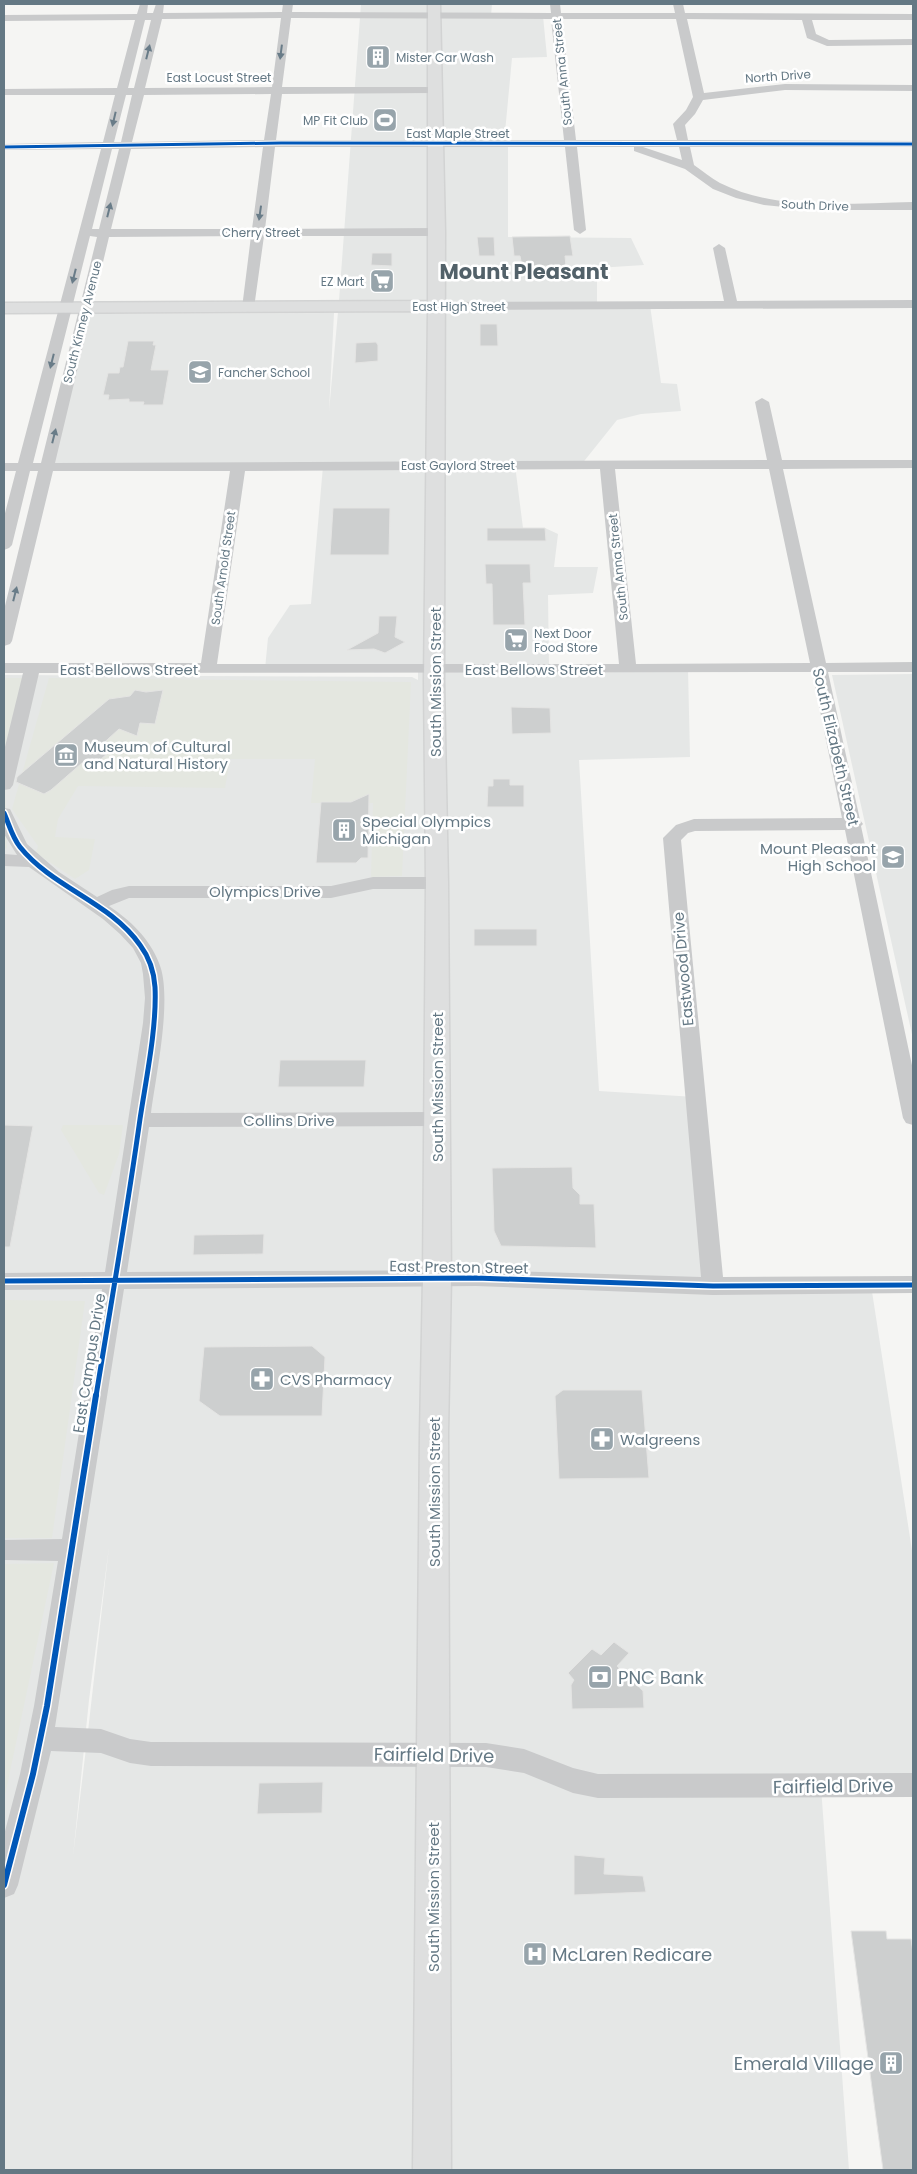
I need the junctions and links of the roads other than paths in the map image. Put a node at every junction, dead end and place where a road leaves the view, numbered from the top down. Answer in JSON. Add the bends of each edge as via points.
{"nodes":[{"id":1,"x":7,"y":4,"type":"edge"},
{"id":2,"x":144,"y":4,"type":"edge"},
{"id":3,"x":555,"y":4,"type":"edge"},
{"id":4,"x":678,"y":4,"type":"edge"},
{"id":5,"x":158,"y":10,"type":"edge"},
{"id":6,"x":292,"y":10,"type":"edge"},
{"id":7,"x":434,"y":10,"type":"edge"},
{"id":8,"x":4,"y":11,"type":"edge"},
{"id":9,"x":681,"y":15,"type":"junction"},
{"id":10,"x":141,"y":16,"type":"junction"},
{"id":11,"x":557,"y":16,"type":"junction"},
{"id":12,"x":806,"y":16,"type":"junction"},
{"id":13,"x":913,"y":17,"type":"edge"},
{"id":14,"x":4,"y":18,"type":"edge"},
{"id":15,"x":913,"y":42,"type":"edge"},
{"id":16,"x":913,"y":88,"type":"edge"},
{"id":17,"x":282,"y":90,"type":"junction"},
{"id":18,"x":434,"y":90,"type":"junction"},
{"id":19,"x":121,"y":91,"type":"junction"},
{"id":20,"x":138,"y":91,"type":"junction"},
{"id":21,"x":4,"y":92,"type":"edge"},
{"id":22,"x":699,"y":97,"type":"junction"},
{"id":23,"x":656,"y":133,"type":"dead end"},
{"id":24,"x":436,"y":143,"type":"junction"},
{"id":25,"x":276,"y":144,"type":"junction"},
{"id":26,"x":570,"y":144,"type":"junction"},
{"id":27,"x":624,"y":144,"type":"junction"},
{"id":28,"x":682,"y":144,"type":"junction"},
{"id":29,"x":913,"y":144,"type":"edge"},
{"id":30,"x":109,"y":145,"type":"junction"},
{"id":31,"x":125,"y":145,"type":"junction"},
{"id":32,"x":4,"y":147,"type":"edge"},
{"id":33,"x":280,"y":159,"type":"dead end"},
{"id":34,"x":689,"y":167,"type":"junction"},
{"id":35,"x":913,"y":206,"type":"edge"},
{"id":36,"x":580,"y":230,"type":"dead end"},
{"id":37,"x":258,"y":232,"type":"junction"},
{"id":38,"x":437,"y":232,"type":"junction"},
{"id":39,"x":84,"y":233,"type":"junction"},
{"id":40,"x":103,"y":233,"type":"junction"},
{"id":41,"x":719,"y":248,"type":"dead end"},
{"id":42,"x":730,"y":304,"type":"junction"},
{"id":43,"x":913,"y":304,"type":"edge"},
{"id":44,"x":257,"y":305,"type":"junction"},
{"id":45,"x":435,"y":306,"type":"junction"},
{"id":46,"x":4,"y":308,"type":"edge"},
{"id":47,"x":65,"y":308,"type":"junction"},
{"id":48,"x":85,"y":308,"type":"junction"},
{"id":49,"x":762,"y":402,"type":"dead end"},
{"id":50,"x":775,"y":464,"type":"junction"},
{"id":51,"x":913,"y":464,"type":"edge"},
{"id":52,"x":436,"y":465,"type":"junction"},
{"id":53,"x":607,"y":465,"type":"junction"},
{"id":54,"x":238,"y":466,"type":"junction"},
{"id":55,"x":4,"y":467,"type":"edge"},
{"id":56,"x":25,"y":467,"type":"junction"},
{"id":57,"x":46,"y":467,"type":"junction"},
{"id":58,"x":4,"y":545,"type":"edge"},
{"id":59,"x":4,"y":641,"type":"edge"},
{"id":60,"x":913,"y":667,"type":"edge"},
{"id":61,"x":4,"y":668,"type":"edge"},
{"id":62,"x":32,"y":668,"type":"junction"},
{"id":63,"x":818,"y":668,"type":"junction"},
{"id":64,"x":208,"y":669,"type":"junction"},
{"id":65,"x":434,"y":669,"type":"junction"},
{"id":66,"x":628,"y":669,"type":"junction"},
{"id":67,"x":4,"y":785,"type":"edge"},
{"id":68,"x":4,"y":813,"type":"edge"},
{"id":69,"x":854,"y":824,"type":"junction"},
{"id":70,"x":4,"y":860,"type":"edge"},
{"id":71,"x":35,"y":861,"type":"junction"},
{"id":72,"x":437,"y":883,"type":"junction"},
{"id":73,"x":95,"y":905,"type":"junction"},
{"id":74,"x":913,"y":1118,"type":"edge"},
{"id":75,"x":437,"y":1119,"type":"junction"},
{"id":76,"x":140,"y":1120,"type":"junction"},
{"id":77,"x":437,"y":1278,"type":"junction"},
{"id":78,"x":115,"y":1280,"type":"junction"},
{"id":79,"x":4,"y":1281,"type":"edge"},
{"id":80,"x":913,"y":1285,"type":"edge"},
{"id":81,"x":712,"y":1286,"type":"junction"},
{"id":82,"x":4,"y":1550,"type":"edge"},
{"id":83,"x":72,"y":1550,"type":"junction"},
{"id":84,"x":41,"y":1739,"type":"junction"},
{"id":85,"x":433,"y":1753,"type":"junction"},
{"id":86,"x":913,"y":1785,"type":"edge"},
{"id":87,"x":4,"y":1885,"type":"edge"},
{"id":88,"x":432,"y":2170,"type":"edge"}],
"edges":[{"from":1,"to":8,"type":"street"},
{"from":2,"to":10,"type":"street","name":"South Kinney Avenue"},
{"from":3,"to":11,"type":"street","name":"South Anna Street"},
{"from":4,"to":9,"type":"street"},
{"from":5,"to":6,"type":"street"},
{"from":5,"to":10,"type":"street"},
{"from":20,"to":5,"type":"street","name":"South Kinney Avenue","one_way":true},
{"from":6,"to":7,"type":"street"},
{"from":6,"to":17,"type":"street"},
{"from":7,"to":11,"type":"street"},
{"from":7,"to":18,"type":"main road","name":"South Mission Street"},
{"from":9,"to":11,"type":"street"},
{"from":9,"to":12,"type":"street"},
{"from":9,"to":22,"type":"street"},
{"from":10,"to":14,"type":"street"},
{"from":10,"to":19,"type":"street","name":"South Kinney Avenue"},
{"from":11,"to":26,"type":"street","name":"South Anna Street"},
{"from":12,"to":13,"type":"street"},
{"from":12,"to":15,"type":"street","via":[[811,36],[827,43]]},
{"from":16,"to":22,"type":"street","name":"North Drive","via":[[786,87]]},
{"from":17,"to":18,"type":"street","name":"East Locust Street"},
{"from":17,"to":20,"type":"street","name":"East Locust Street"},
{"from":17,"to":25,"type":"street"},
{"from":18,"to":24,"type":"main road","name":"South Mission Street"},
{"from":19,"to":20,"type":"street","name":"East Locust Street"},
{"from":19,"to":21,"type":"street","name":"East Locust Street"},
{"from":19,"to":30,"type":"street","name":"South Kinney Avenue","one_way":true},
{"from":20,"to":31,"type":"street","name":"South Kinney Avenue"},
{"from":22,"to":28,"type":"street","via":[[691,112],[675,126]]},
{"from":23,"to":27,"type":"street"},
{"from":24,"to":25,"type":"street","name":"East Maple Street"},
{"from":24,"to":26,"type":"street","name":"East Maple Street"},
{"from":24,"to":38,"type":"main road","name":"South Mission Street"},
{"from":25,"to":31,"type":"street","name":"East Maple Street"},
{"from":25,"to":33,"type":"street"},
{"from":25,"to":37,"type":"street","one_way":true},
{"from":26,"to":27,"type":"street","name":"East Maple Street"},
{"from":26,"to":36,"type":"street","name":"South Anna Street"},
{"from":27,"to":28,"type":"street","name":"East Maple Street"},
{"from":27,"to":34,"type":"street","name":"South Drive"},
{"from":28,"to":29,"type":"street","name":"East Maple Street"},
{"from":28,"to":34,"type":"street"},
{"from":30,"to":31,"type":"street","name":"East Maple Street"},
{"from":30,"to":32,"type":"street","name":"East Maple Street"},
{"from":30,"to":39,"type":"street","name":"South Kinney Avenue"},
{"from":40,"to":31,"type":"street","name":"South Kinney Avenue","one_way":true},
{"from":34,"to":35,"type":"street","name":"South Drive","via":[[732,192],[779,204]]},
{"from":37,"to":38,"type":"street","name":"Cherry Street"},
{"from":37,"to":40,"type":"street","name":"Cherry Street"},
{"from":37,"to":44,"type":"street"},
{"from":38,"to":45,"type":"main road","name":"South Mission Street"},
{"from":39,"to":40,"type":"street","name":"Cherry Street"},
{"from":39,"to":47,"type":"street","name":"South Kinney Avenue","one_way":true},
{"from":40,"to":48,"type":"street","name":"South Kinney Avenue"},
{"from":41,"to":42,"type":"street"},
{"from":42,"to":43,"type":"street","name":"East High Street"},
{"from":42,"to":45,"type":"street","name":"East High Street"},
{"from":44,"to":45,"type":"main road","name":"East High Street"},
{"from":44,"to":48,"type":"main road","name":"East High Street"},
{"from":45,"to":52,"type":"main road","name":"South Mission Street"},
{"from":46,"to":47,"type":"main road","name":"East High Street"},
{"from":47,"to":48,"type":"main road","name":"East High Street"},
{"from":47,"to":56,"type":"street","name":"South Kinney Avenue","one_way":true},
{"from":57,"to":48,"type":"street","name":"South Kinney Avenue","one_way":true},
{"from":49,"to":50,"type":"street","name":"South Elizabeth Street"},
{"from":50,"to":51,"type":"street","name":"East Gaylord Street"},
{"from":50,"to":53,"type":"street","name":"East Gaylord Street"},
{"from":50,"to":63,"type":"street","name":"South Elizabeth Street"},
{"from":52,"to":53,"type":"street","name":"East Gaylord Street"},
{"from":52,"to":54,"type":"street","name":"East Gaylord Street"},
{"from":52,"to":65,"type":"main road","name":"South Mission Street"},
{"from":53,"to":66,"type":"street","name":"South Anna Street"},
{"from":54,"to":57,"type":"street","name":"East Gaylord Street"},
{"from":54,"to":64,"type":"street","name":"South Arnold Street"},
{"from":55,"to":56,"type":"street","name":"East Gaylord Street"},
{"from":56,"to":57,"type":"street","name":"East Gaylord Street"},
{"from":56,"to":58,"type":"street","name":"South Kinney Avenue"},
{"from":59,"to":57,"type":"street","name":"South Kinney Avenue","one_way":true},
{"from":60,"to":63,"type":"street","name":"East Bellows Street"},
{"from":61,"to":62,"type":"street","name":"East Bellows Street"},
{"from":62,"to":64,"type":"street","name":"East Bellows Street"},
{"from":62,"to":67,"type":"street"},
{"from":63,"to":66,"type":"street","name":"East Bellows Street"},
{"from":63,"to":69,"type":"street","name":"South Elizabeth Street"},
{"from":64,"to":65,"type":"street","name":"East Bellows Street"},
{"from":65,"to":66,"type":"street","name":"East Bellows Street"},
{"from":65,"to":72,"type":"main road","name":"South Mission Street"},
{"from":68,"to":71,"type":"street","name":"East Campus Drive","via":[[17,842]]},
{"from":69,"to":74,"type":"street","name":"South Elizabeth Street"},
{"from":69,"to":81,"type":"street","name":"Eastwood Drive","via":[[694,825],[682,829],[672,838]]},
{"from":70,"to":71,"type":"street"},
{"from":71,"to":73,"type":"street","name":"East Campus Drive"},
{"from":72,"to":73,"type":"street","name":"Olympics Drive","via":[[373,884],[332,892],[130,892]]},
{"from":72,"to":75,"type":"main road","name":"South Mission Street"},
{"from":73,"to":76,"type":"street","name":"East Campus Drive","via":[[134,938],[147,957],[154,977],[153,1019]]},
{"from":75,"to":76,"type":"street","name":"Collins Drive"},
{"from":75,"to":77,"type":"main road","name":"South Mission Street"},
{"from":76,"to":78,"type":"street","name":"East Campus Drive"},
{"from":77,"to":78,"type":"street","name":"East Preston Street"},
{"from":77,"to":81,"type":"street","name":"East Preston Street"},
{"from":77,"to":85,"type":"main road","name":"South Mission Street"},
{"from":78,"to":79,"type":"street","name":"East Preston Street"},
{"from":78,"to":83,"type":"street","name":"East Campus Drive"},
{"from":80,"to":81,"type":"street","name":"East Preston Street"},
{"from":82,"to":83,"type":"street"},
{"from":83,"to":84,"type":"street","name":"East Campus Drive"},
{"from":84,"to":85,"type":"street","name":"Fairfield Drive","via":[[101,1741],[150,1754]]},
{"from":84,"to":87,"type":"street","name":"East Campus Drive"},
{"from":85,"to":86,"type":"street","name":"Fairfield Drive","via":[[510,1758],[579,1784],[598,1786]]},
{"from":85,"to":88,"type":"main road","name":"South Mission Street"}]}
